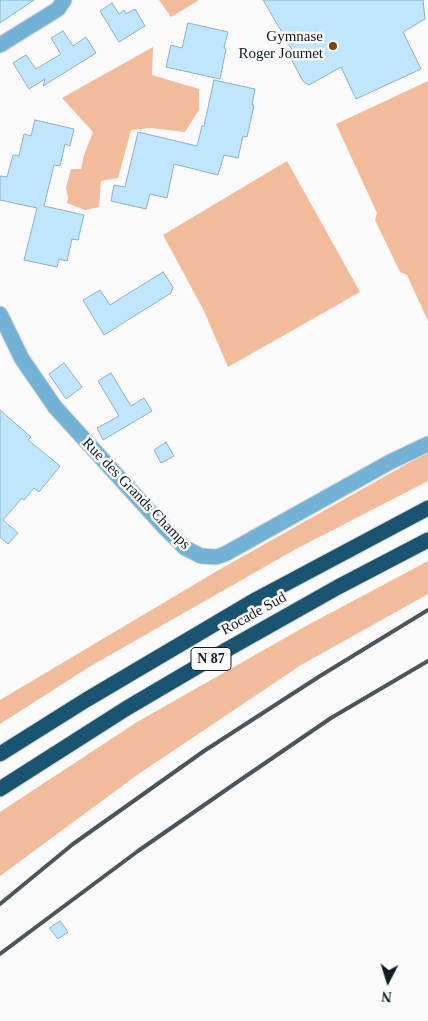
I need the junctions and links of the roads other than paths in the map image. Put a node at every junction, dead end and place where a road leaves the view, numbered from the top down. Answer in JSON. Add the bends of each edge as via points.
{"nodes":[{"id":1,"x":64,"y":0,"type":"edge"},
{"id":2,"x":0,"y":45,"type":"edge"},
{"id":3,"x":0,"y":314,"type":"edge"},
{"id":4,"x":428,"y":444,"type":"edge"},
{"id":5,"x":428,"y":508,"type":"edge"},
{"id":6,"x":428,"y":540,"type":"edge"},
{"id":7,"x":71,"y":743,"type":"junction"},
{"id":8,"x":0,"y":754,"type":"edge"},
{"id":9,"x":0,"y":789,"type":"edge"},
{"id":10,"x":0,"y":797,"type":"edge"}],
"edges":[{"from":1,"to":2,"type":"street","via":[[58,9]]},
{"from":3,"to":4,"type":"street","name":"Rue des Grands Champs","via":[[22,359],[54,407],[164,527],[185,548],[201,556],[225,554]]},
{"from":5,"to":8,"type":"highway","name":"Rocade Sud","number":"N 87","via":[[257,599]]},
{"from":6,"to":7,"type":"highway","name":"Rocade Sud","number":"N 87","via":[[212,658]]},
{"from":7,"to":9,"type":"highway","name":"Rocade Sud","number":"N 87"},
{"from":7,"to":10,"type":"highway"}]}
